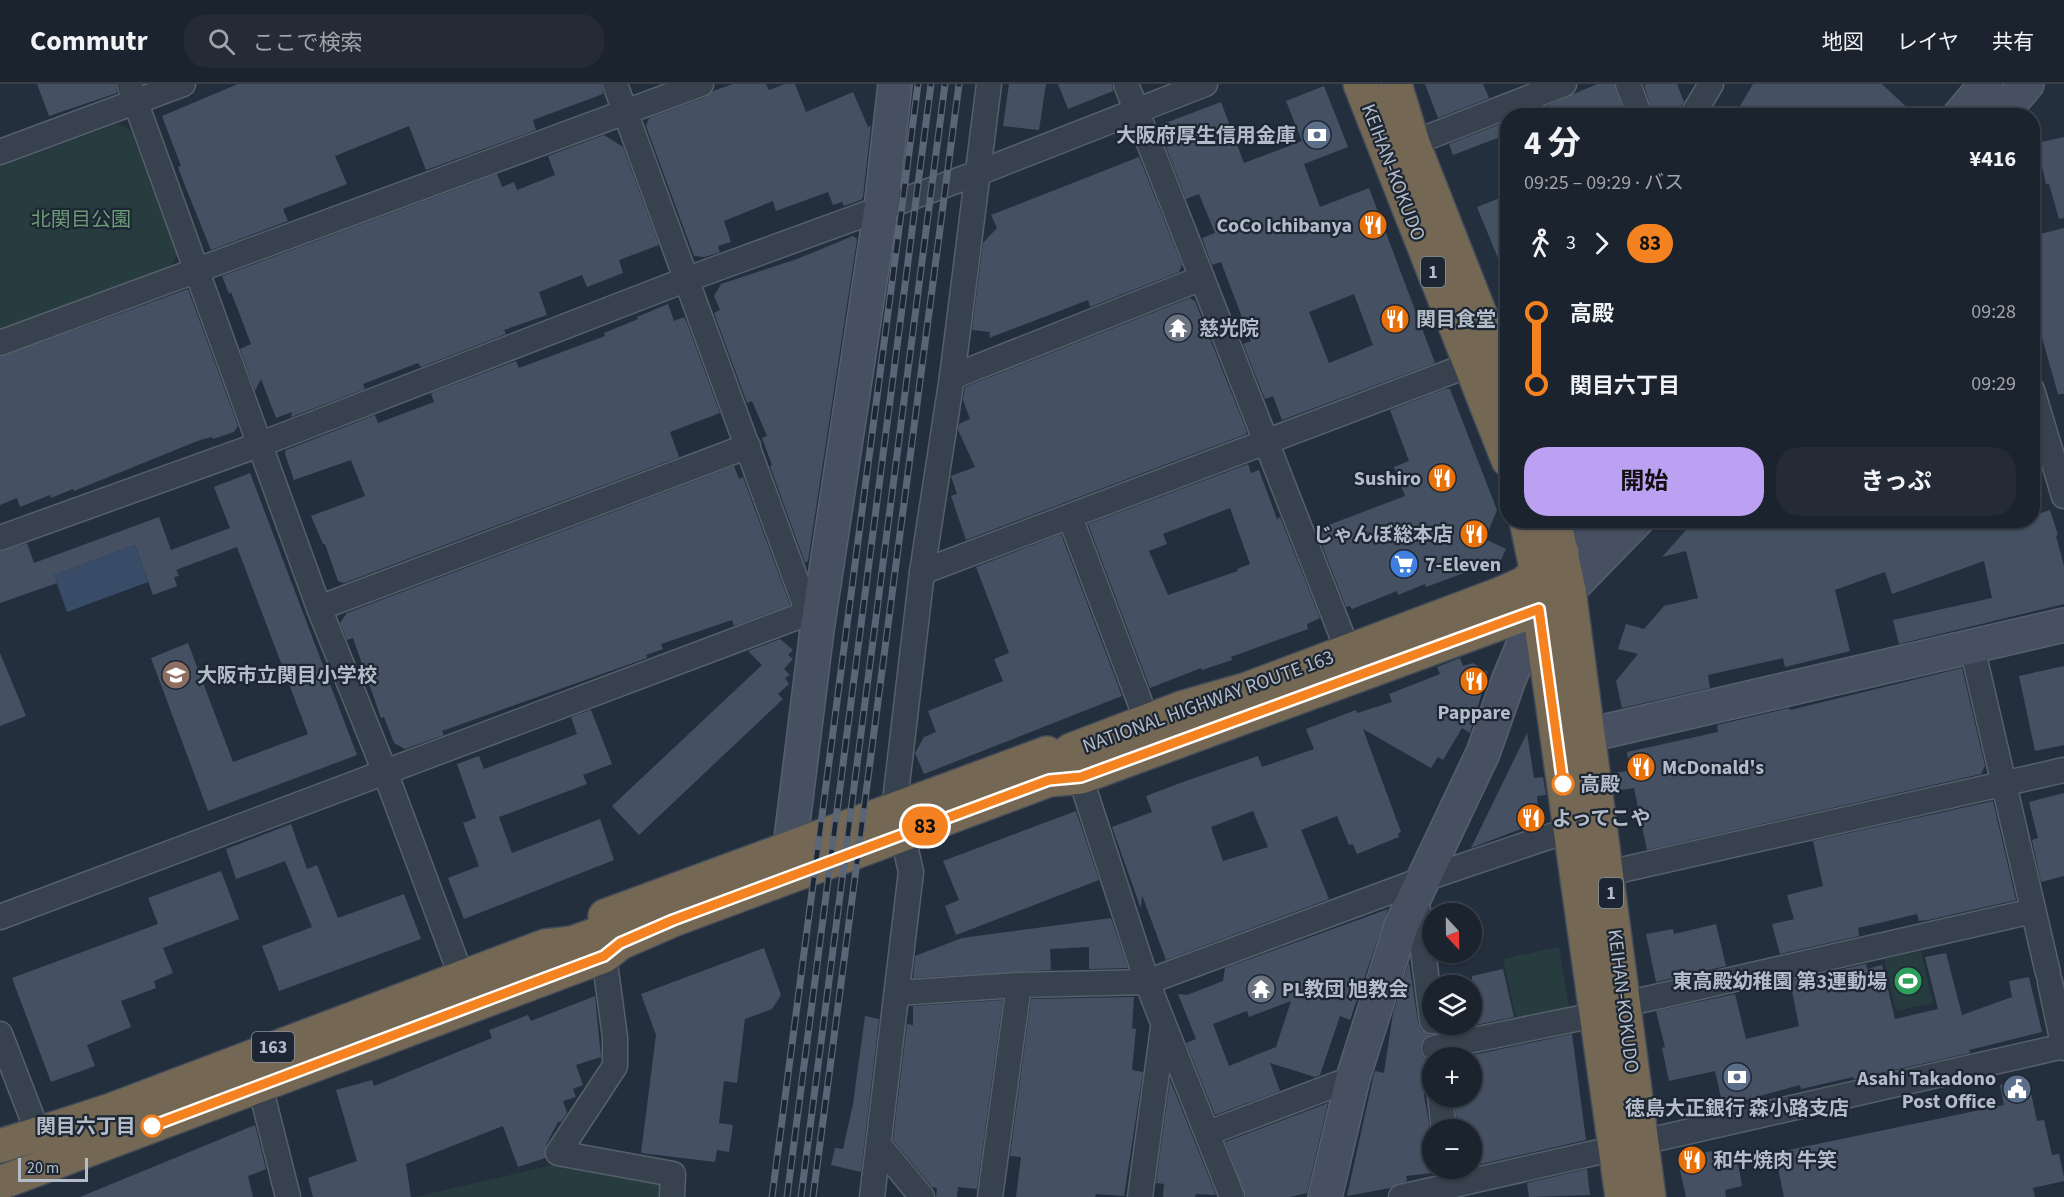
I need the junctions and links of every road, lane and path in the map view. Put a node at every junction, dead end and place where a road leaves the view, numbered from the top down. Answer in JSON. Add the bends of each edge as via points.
{"nodes":[{"id":1,"x":183,"y":84,"type":"edge"},
{"id":2,"x":615,"y":84,"type":"edge"},
{"id":3,"x":700,"y":84,"type":"edge"},
{"id":4,"x":895,"y":84,"type":"edge"},
{"id":5,"x":989,"y":84,"type":"edge"},
{"id":6,"x":1126,"y":84,"type":"edge"},
{"id":7,"x":1205,"y":84,"type":"edge"},
{"id":8,"x":1360,"y":84,"type":"edge"},
{"id":9,"x":1395,"y":84,"type":"edge"},
{"id":10,"x":1564,"y":84,"type":"edge"},
{"id":11,"x":1628,"y":84,"type":"edge"},
{"id":12,"x":1711,"y":84,"type":"edge"},
{"id":13,"x":1986,"y":84,"type":"edge"},
{"id":14,"x":2027,"y":84,"type":"edge"},
{"id":15,"x":132,"y":92,"type":"edge"},
{"id":16,"x":1503,"y":108,"type":"edge"},
{"id":17,"x":1637,"y":108,"type":"edge"},
{"id":18,"x":1697,"y":108,"type":"edge"},
{"id":19,"x":1966,"y":108,"type":"edge"},
{"id":20,"x":2007,"y":108,"type":"edge"},
{"id":21,"x":1500,"y":109,"type":"edge"},
{"id":22,"x":1136,"y":110,"type":"junction"},
{"id":23,"x":627,"y":112,"type":"junction"},
{"id":24,"x":1413,"y":143,"type":"junction"},
{"id":25,"x":0,"y":152,"type":"edge"},
{"id":26,"x":978,"y":173,"type":"junction"},
{"id":27,"x":881,"y":208,"type":"junction"},
{"id":28,"x":196,"y":269,"type":"junction"},
{"id":29,"x":1202,"y":278,"type":"junction"},
{"id":30,"x":685,"y":280,"type":"junction"},
{"id":31,"x":1499,"y":329,"type":"edge"},
{"id":32,"x":0,"y":343,"type":"edge"},
{"id":33,"x":1469,"y":365,"type":"junction"},
{"id":34,"x":952,"y":377,"type":"junction"},
{"id":35,"x":2040,"y":416,"type":"edge"},
{"id":36,"x":1500,"y":441,"type":"edge"},
{"id":37,"x":1268,"y":443,"type":"junction"},
{"id":38,"x":261,"y":444,"type":"junction"},
{"id":39,"x":748,"y":446,"type":"junction"},
{"id":40,"x":2064,"y":496,"type":"edge"},
{"id":41,"x":1070,"y":517,"type":"junction"},
{"id":42,"x":1528,"y":528,"type":"edge"},
{"id":43,"x":1556,"y":528,"type":"edge"},
{"id":44,"x":1584,"y":528,"type":"edge"},
{"id":45,"x":1629,"y":528,"type":"edge"},
{"id":46,"x":0,"y":538,"type":"edge"},
{"id":47,"x":1562,"y":552,"type":"junction"},
{"id":48,"x":922,"y":572,"type":"junction"},
{"id":49,"x":1537,"y":573,"type":"junction"},
{"id":50,"x":1569,"y":590,"type":"junction"},
{"id":51,"x":319,"y":608,"type":"junction"},
{"id":52,"x":1539,"y":609,"type":"junction"},
{"id":53,"x":814,"y":610,"type":"junction"},
{"id":54,"x":2064,"y":625,"type":"edge"},
{"id":55,"x":1972,"y":647,"type":"junction"},
{"id":56,"x":1348,"y":651,"type":"junction"},
{"id":57,"x":1147,"y":721,"type":"junction"},
{"id":58,"x":1589,"y":735,"type":"junction"},
{"id":59,"x":1076,"y":764,"type":"junction"},
{"id":60,"x":2064,"y":770,"type":"edge"},
{"id":61,"x":385,"y":772,"type":"junction"},
{"id":62,"x":2004,"y":785,"type":"junction"},
{"id":63,"x":902,"y":806,"type":"junction"},
{"id":64,"x":1569,"y":830,"type":"junction"},
{"id":65,"x":790,"y":847,"type":"junction"},
{"id":66,"x":906,"y":850,"type":"junction"},
{"id":67,"x":1608,"y":873,"type":"junction"},
{"id":68,"x":1420,"y":888,"type":"junction"},
{"id":69,"x":2033,"y":911,"type":"junction"},
{"id":70,"x":0,"y":917,"type":"edge"},
{"id":71,"x":545,"y":946,"type":"junction"},
{"id":72,"x":604,"y":956,"type":"junction"},
{"id":73,"x":462,"y":978,"type":"junction"},
{"id":74,"x":1147,"y":982,"type":"junction"},
{"id":75,"x":1018,"y":985,"type":"junction"},
{"id":76,"x":897,"y":993,"type":"junction"},
{"id":77,"x":1625,"y":1004,"type":"junction"},
{"id":78,"x":1595,"y":1015,"type":"junction"},
{"id":79,"x":1164,"y":1026,"type":"junction"},
{"id":80,"x":0,"y":1034,"type":"edge"},
{"id":81,"x":1434,"y":1038,"type":"edge"},
{"id":82,"x":2064,"y":1046,"type":"edge"},
{"id":83,"x":256,"y":1071,"type":"junction"},
{"id":84,"x":1353,"y":1078,"type":"junction"},
{"id":85,"x":38,"y":1133,"type":"junction"},
{"id":86,"x":1208,"y":1133,"type":"junction"},
{"id":87,"x":1628,"y":1144,"type":"junction"},
{"id":88,"x":879,"y":1145,"type":"junction"},
{"id":89,"x":0,"y":1146,"type":"edge"},
{"id":90,"x":0,"y":1183,"type":"edge"},
{"id":91,"x":1451,"y":1183,"type":"edge"},
{"id":92,"x":288,"y":1197,"type":"edge"},
{"id":93,"x":672,"y":1197,"type":"edge"},
{"id":94,"x":872,"y":1197,"type":"edge"},
{"id":95,"x":921,"y":1197,"type":"edge"},
{"id":96,"x":990,"y":1197,"type":"edge"},
{"id":97,"x":1140,"y":1197,"type":"edge"},
{"id":98,"x":1232,"y":1197,"type":"edge"},
{"id":99,"x":1325,"y":1197,"type":"edge"},
{"id":100,"x":1401,"y":1197,"type":"edge"},
{"id":101,"x":1622,"y":1197,"type":"edge"},
{"id":102,"x":1649,"y":1197,"type":"edge"}],
"edges":[{"from":1,"to":15,"type":"street"},
{"from":2,"to":23,"type":"street"},
{"from":3,"to":23,"type":"street"},
{"from":4,"to":27,"type":"street"},
{"from":5,"to":26,"type":"street"},
{"from":6,"to":22,"type":"street"},
{"from":7,"to":22,"type":"street"},
{"from":8,"to":33,"type":"highway","name":"KEIHAN-KOKUDO","number":"1"},
{"from":9,"to":24,"type":"highway","name":"KEIHAN-KOKUDO","number":"1"},
{"from":10,"to":16,"type":"street"},
{"from":11,"to":17,"type":"street"},
{"from":12,"to":18,"type":"street"},
{"from":13,"to":19,"type":"street"},
{"from":14,"to":20,"type":"street"},
{"from":15,"to":25,"type":"street"},
{"from":15,"to":28,"type":"street"},
{"from":21,"to":24,"type":"street"},
{"from":22,"to":26,"type":"street"},
{"from":22,"to":29,"type":"street"},
{"from":23,"to":28,"type":"street"},
{"from":23,"to":30,"type":"street"},
{"from":24,"to":31,"type":"highway","name":"KEIHAN-KOKUDO","number":"1"},
{"from":26,"to":27,"type":"street"},
{"from":26,"to":34,"type":"street"},
{"from":27,"to":30,"type":"street"},
{"from":27,"to":53,"type":"street"},
{"from":28,"to":32,"type":"street"},
{"from":28,"to":38,"type":"street"},
{"from":29,"to":34,"type":"street"},
{"from":29,"to":37,"type":"street"},
{"from":30,"to":38,"type":"street"},
{"from":30,"to":39,"type":"street"},
{"from":33,"to":36,"type":"highway","name":"KEIHAN-KOKUDO","number":"1"},
{"from":33,"to":37,"type":"street"},
{"from":34,"to":48,"type":"street"},
{"from":35,"to":40,"type":"street"},
{"from":37,"to":41,"type":"street"},
{"from":37,"to":56,"type":"street"},
{"from":38,"to":46,"type":"street"},
{"from":38,"to":51,"type":"street"},
{"from":39,"to":51,"type":"street"},
{"from":39,"to":53,"type":"street"},
{"from":41,"to":48,"type":"street"},
{"from":41,"to":57,"type":"street"},
{"from":42,"to":49,"type":"highway","name":"KEIHAN-KOKUDO","number":"1"},
{"from":43,"to":47,"type":"highway","name":"KEIHAN-KOKUDO","number":"1"},
{"from":44,"to":47,"type":"street"},
{"from":45,"to":50,"type":"street"},
{"from":47,"to":49,"type":"highway","number":"163"},
{"from":47,"to":50,"type":"highway","name":"KEIHAN-KOKUDO","number":"1"},
{"from":47,"to":52,"type":"street"},
{"from":48,"to":63,"type":"street","via":[[896,793]]},
{"from":49,"to":52,"type":"highway","name":"KEIHAN-KOKUDO","number":"1"},
{"from":49,"to":56,"type":"highway","name":"NATIONAL HIGHWAY ROUTE 163","number":"163","via":[[1500,594]]},
{"from":50,"to":52,"type":"highway","name":"NATIONAL HIGHWAY ROUTE 163","number":"163"},
{"from":50,"to":58,"type":"highway","name":"KEIHAN-KOKUDO","number":"1"},
{"from":51,"to":61,"type":"street"},
{"from":52,"to":59,"type":"highway","name":"NATIONAL HIGHWAY ROUTE 163","number":"163"},
{"from":52,"to":64,"type":"highway","name":"KEIHAN-KOKUDO","number":"1"},
{"from":52,"to":68,"type":"street","via":[[1483,753]]},
{"from":53,"to":61,"type":"street"},
{"from":53,"to":65,"type":"street"},
{"from":54,"to":55,"type":"street"},
{"from":55,"to":58,"type":"street"},
{"from":55,"to":62,"type":"street"},
{"from":56,"to":57,"type":"highway","name":"NATIONAL HIGHWAY ROUTE 163","number":"163"},
{"from":57,"to":59,"type":"highway","name":"NATIONAL HIGHWAY ROUTE 163","number":"163"},
{"from":58,"to":67,"type":"highway","name":"KEIHAN-KOKUDO","number":"1"},
{"from":59,"to":63,"type":"highway","number":"163","via":[[1040,754]]},
{"from":59,"to":66,"type":"highway","number":"163","via":[[1055,795]]},
{"from":59,"to":71,"type":"highway","name":"NATIONAL HIGHWAY ROUTE 163","number":"163","via":[[1045,769],[572,943]]},
{"from":59,"to":72,"type":"highway","name":"NATIONAL HIGHWAY ROUTE 163","number":"163","via":[[1049,780],[673,920],[620,943]]},
{"from":59,"to":74,"type":"street"},
{"from":60,"to":62,"type":"street"},
{"from":61,"to":70,"type":"street"},
{"from":61,"to":73,"type":"street"},
{"from":62,"to":67,"type":"street"},
{"from":62,"to":69,"type":"street"},
{"from":63,"to":65,"type":"highway","number":"163"},
{"from":64,"to":68,"type":"street"},
{"from":64,"to":78,"type":"highway","name":"KEIHAN-KOKUDO","number":"1"},
{"from":65,"to":71,"type":"highway","number":"163","via":[[567,930]]},
{"from":66,"to":72,"type":"highway","number":"163","via":[[624,955]]},
{"from":66,"to":76,"type":"street","via":[[911,872]]},
{"from":67,"to":77,"type":"highway","name":"KEIHAN-KOKUDO","number":"1"},
{"from":68,"to":74,"type":"street"},
{"from":68,"to":81,"type":"street"},
{"from":68,"to":84,"type":"street","via":[[1401,926]]},
{"from":69,"to":77,"type":"street"},
{"from":69,"to":82,"type":"street"},
{"from":71,"to":73,"type":"highway","name":"NATIONAL HIGHWAY ROUTE 163","number":"163"},
{"from":72,"to":83,"type":"highway","name":"NATIONAL HIGHWAY ROUTE 163","number":"163"},
{"from":72,"to":93,"type":"street","via":[[615,1066],[558,1153],[673,1174]]},
{"from":73,"to":83,"type":"highway","name":"NATIONAL HIGHWAY ROUTE 163","number":"163"},
{"from":74,"to":75,"type":"street"},
{"from":74,"to":79,"type":"street"},
{"from":75,"to":76,"type":"street"},
{"from":75,"to":96,"type":"street"},
{"from":76,"to":88,"type":"street"},
{"from":77,"to":87,"type":"highway","name":"KEIHAN-KOKUDO","number":"1"},
{"from":78,"to":81,"type":"street"},
{"from":78,"to":87,"type":"highway","name":"KEIHAN-KOKUDO","number":"1"},
{"from":79,"to":86,"type":"street"},
{"from":79,"to":97,"type":"street"},
{"from":80,"to":85,"type":"street"},
{"from":82,"to":87,"type":"street"},
{"from":83,"to":85,"type":"highway","name":"NATIONAL HIGHWAY ROUTE 163","number":"163"},
{"from":83,"to":90,"type":"highway","name":"NATIONAL HIGHWAY ROUTE 163","number":"163"},
{"from":83,"to":92,"type":"street"},
{"from":84,"to":86,"type":"street"},
{"from":84,"to":99,"type":"street"},
{"from":85,"to":89,"type":"highway","name":"NATIONAL HIGHWAY ROUTE 163","number":"163"},
{"from":86,"to":98,"type":"street"},
{"from":87,"to":91,"type":"street"},
{"from":87,"to":101,"type":"highway","name":"KEIHAN-KOKUDO","number":"1"},
{"from":87,"to":102,"type":"highway","name":"KEIHAN-KOKUDO","number":"1"},
{"from":88,"to":94,"type":"street"},
{"from":88,"to":95,"type":"street"},
{"from":91,"to":100,"type":"street"}]}
